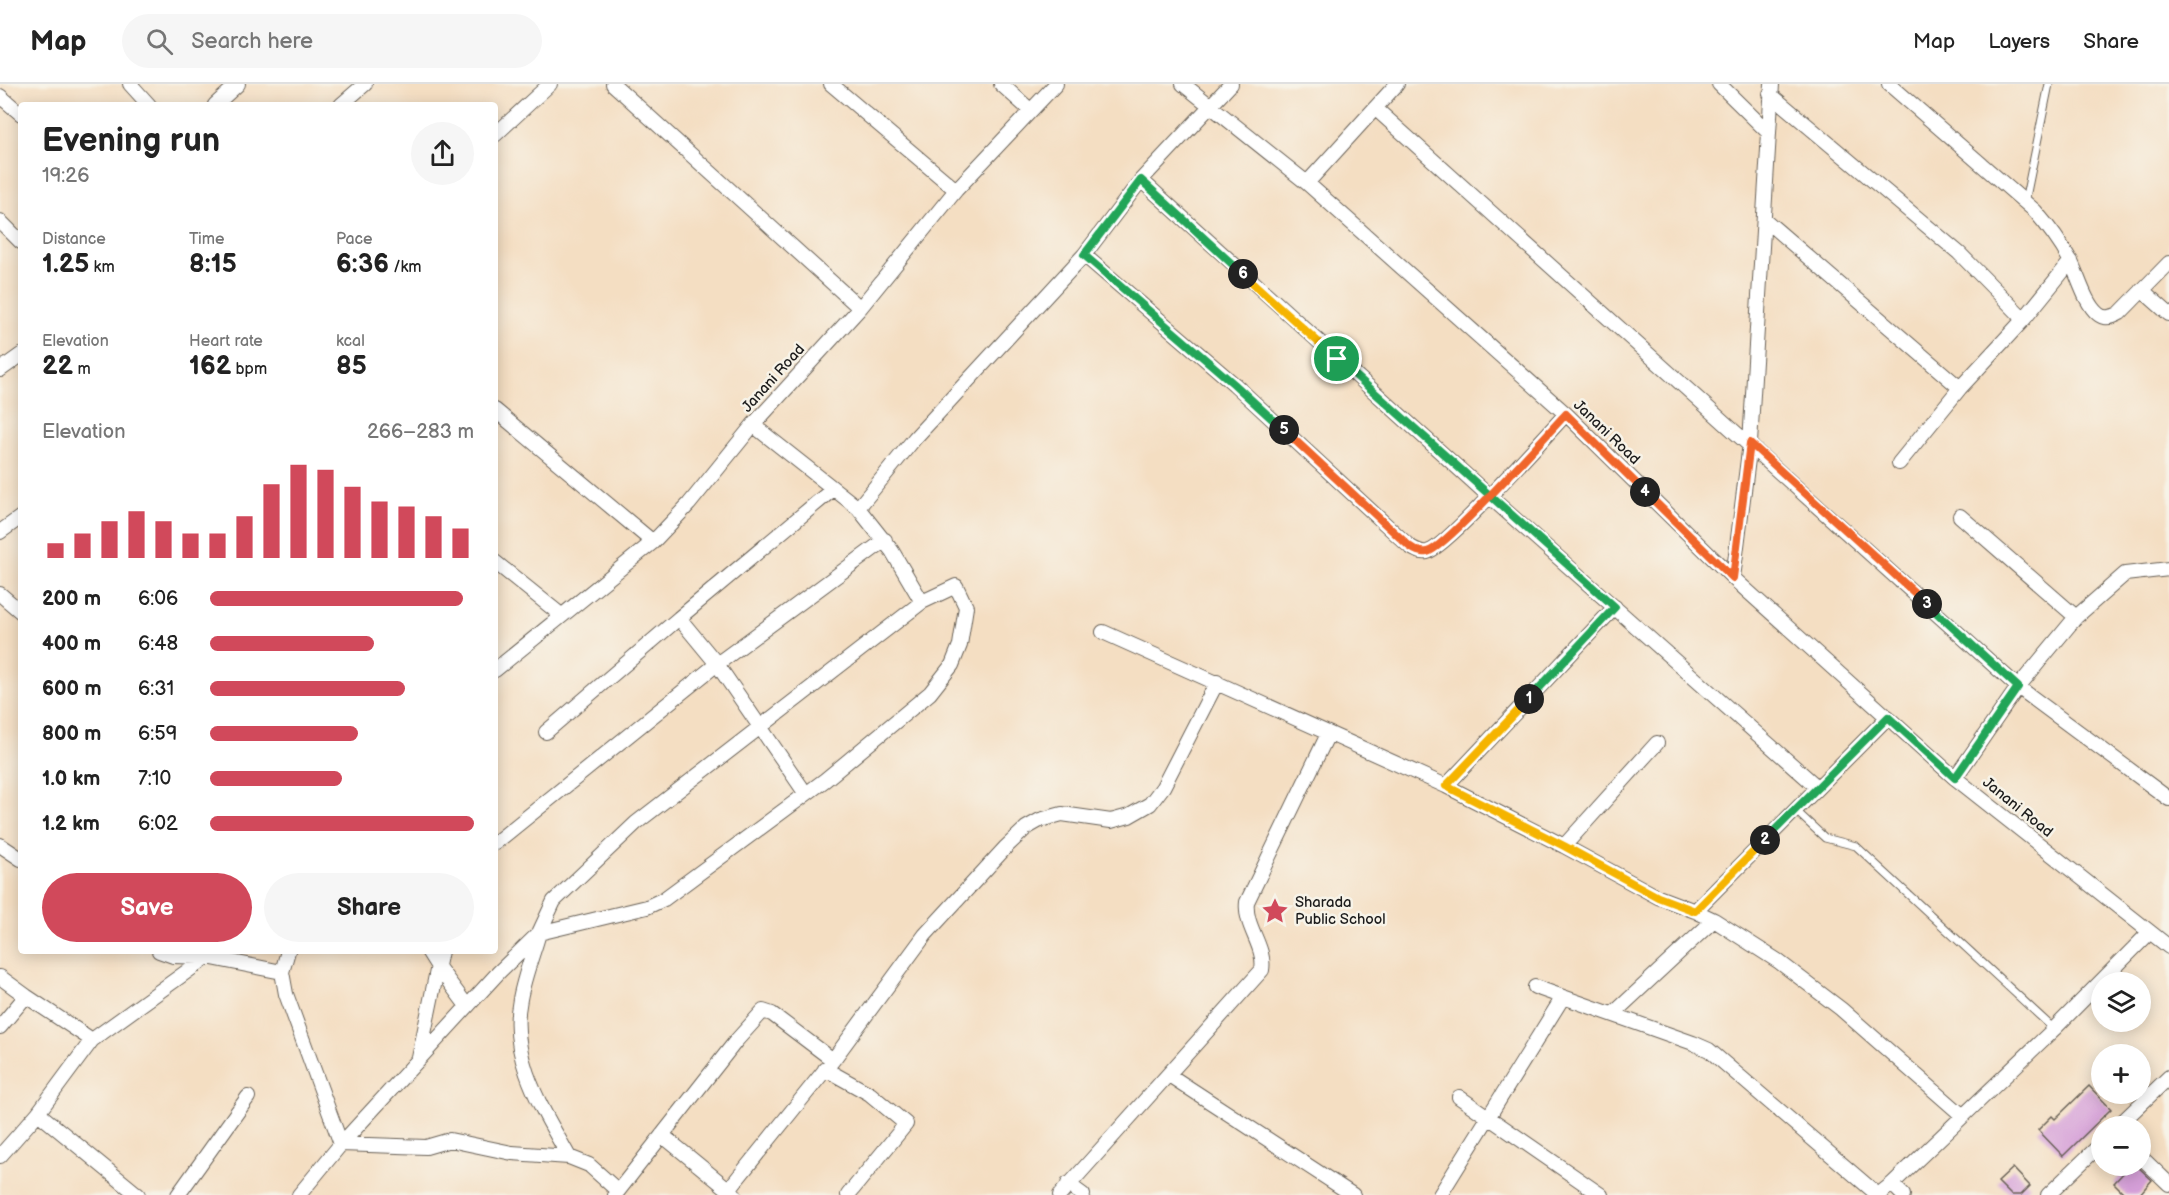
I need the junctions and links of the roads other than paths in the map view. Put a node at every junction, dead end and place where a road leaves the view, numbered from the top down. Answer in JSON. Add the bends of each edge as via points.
{"nodes":[{"id":1,"x":130,"y":84,"type":"edge"},
{"id":2,"x":238,"y":84,"type":"edge"},
{"id":3,"x":365,"y":84,"type":"edge"},
{"id":4,"x":550,"y":84,"type":"edge"},
{"id":5,"x":613,"y":84,"type":"edge"},
{"id":6,"x":831,"y":84,"type":"edge"},
{"id":7,"x":1001,"y":84,"type":"edge"},
{"id":8,"x":1056,"y":84,"type":"edge"},
{"id":9,"x":1183,"y":84,"type":"edge"},
{"id":10,"x":1231,"y":84,"type":"edge"},
{"id":11,"x":1397,"y":84,"type":"edge"},
{"id":12,"x":1719,"y":84,"type":"edge"},
{"id":13,"x":1889,"y":84,"type":"edge"},
{"id":14,"x":2049,"y":84,"type":"edge"},
{"id":15,"x":1771,"y":89,"type":"edge"},
{"id":16,"x":0,"y":96,"type":"edge"},
{"id":17,"x":146,"y":102,"type":"edge"},
{"id":18,"x":218,"y":102,"type":"edge"},
{"id":19,"x":344,"y":102,"type":"edge"},
{"id":20,"x":1210,"y":106,"type":"junction"},
{"id":21,"x":1374,"y":108,"type":"junction"},
{"id":22,"x":1030,"y":110,"type":"junction"},
{"id":23,"x":18,"y":111,"type":"edge"},
{"id":24,"x":498,"y":132,"type":"edge"},
{"id":25,"x":1768,"y":133,"type":"junction"},
{"id":26,"x":1141,"y":180,"type":"junction"},
{"id":27,"x":1307,"y":183,"type":"junction"},
{"id":28,"x":956,"y":190,"type":"junction"},
{"id":29,"x":2025,"y":202,"type":"junction"},
{"id":30,"x":1765,"y":220,"type":"junction"},
{"id":31,"x":0,"y":222,"type":"edge"},
{"id":32,"x":18,"y":239,"type":"edge"},
{"id":33,"x":1084,"y":255,"type":"junction"},
{"id":34,"x":2071,"y":261,"type":"junction"},
{"id":35,"x":2169,"y":263,"type":"edge"},
{"id":36,"x":2142,"y":290,"type":"junction"},
{"id":37,"x":860,"y":308,"type":"junction"},
{"id":38,"x":2169,"y":314,"type":"edge"},
{"id":39,"x":2024,"y":319,"type":"junction"},
{"id":40,"x":18,"y":357,"type":"edge"},
{"id":41,"x":2,"y":365,"type":"edge"},
{"id":42,"x":1960,"y":388,"type":"junction"},
{"id":43,"x":498,"y":413,"type":"edge"},
{"id":44,"x":1566,"y":414,"type":"junction"},
{"id":45,"x":753,"y":425,"type":"junction"},
{"id":46,"x":1750,"y":443,"type":"junction"},
{"id":47,"x":1899,"y":463,"type":"dead end"},
{"id":48,"x":832,"y":490,"type":"junction"},
{"id":49,"x":1489,"y":496,"type":"junction"},
{"id":50,"x":858,"y":508,"type":"junction"},
{"id":51,"x":1960,"y":516,"type":"dead end"},
{"id":52,"x":18,"y":519,"type":"edge"},
{"id":53,"x":0,"y":532,"type":"edge"},
{"id":54,"x":885,"y":540,"type":"junction"},
{"id":55,"x":653,"y":542,"type":"junction"},
{"id":56,"x":498,"y":564,"type":"edge"},
{"id":57,"x":2169,"y":569,"type":"edge"},
{"id":58,"x":1733,"y":578,"type":"junction"},
{"id":59,"x":0,"y":594,"type":"edge"},
{"id":60,"x":922,"y":602,"type":"junction"},
{"id":61,"x":1615,"y":607,"type":"junction"},
{"id":62,"x":18,"y":609,"type":"edge"},
{"id":63,"x":561,"y":615,"type":"junction"},
{"id":64,"x":2076,"y":616,"type":"junction"},
{"id":65,"x":679,"y":618,"type":"junction"},
{"id":66,"x":1103,"y":632,"type":"dead end"},
{"id":67,"x":717,"y":663,"type":"junction"},
{"id":68,"x":498,"y":664,"type":"edge"},
{"id":69,"x":1217,"y":682,"type":"junction"},
{"id":70,"x":2018,"y":687,"type":"junction"},
{"id":71,"x":1888,"y":717,"type":"junction"},
{"id":72,"x":760,"y":727,"type":"junction"},
{"id":73,"x":546,"y":732,"type":"dead end"},
{"id":74,"x":1328,"y":734,"type":"junction"},
{"id":75,"x":1657,"y":743,"type":"dead end"},
{"id":76,"x":1955,"y":778,"type":"junction"},
{"id":77,"x":1446,"y":786,"type":"junction"},
{"id":78,"x":1817,"y":787,"type":"junction"},
{"id":79,"x":806,"y":794,"type":"junction"},
{"id":80,"x":2169,"y":799,"type":"edge"},
{"id":81,"x":1795,"y":810,"type":"junction"},
{"id":82,"x":498,"y":841,"type":"edge"},
{"id":83,"x":0,"y":845,"type":"edge"},
{"id":84,"x":1564,"y":846,"type":"junction"},
{"id":85,"x":18,"y":857,"type":"edge"},
{"id":86,"x":1695,"y":911,"type":"junction"},
{"id":87,"x":1714,"y":920,"type":"junction"},
{"id":88,"x":539,"y":933,"type":"junction"},
{"id":89,"x":2149,"y":933,"type":"junction"},
{"id":90,"x":2169,"y":947,"type":"edge"},
{"id":91,"x":167,"y":954,"type":"edge"},
{"id":92,"x":209,"y":954,"type":"edge"},
{"id":93,"x":287,"y":954,"type":"edge"},
{"id":94,"x":430,"y":954,"type":"edge"},
{"id":95,"x":440,"y":954,"type":"edge"},
{"id":96,"x":438,"y":968,"type":"junction"},
{"id":97,"x":282,"y":972,"type":"junction"},
{"id":98,"x":0,"y":977,"type":"edge"},
{"id":99,"x":1535,"y":987,"type":"dead end"},
{"id":100,"x":26,"y":996,"type":"junction"},
{"id":101,"x":1563,"y":997,"type":"junction"},
{"id":102,"x":467,"y":1006,"type":"junction"},
{"id":103,"x":1613,"y":1014,"type":"junction"},
{"id":104,"x":0,"y":1027,"type":"edge"},
{"id":105,"x":2054,"y":1029,"type":"junction"},
{"id":106,"x":92,"y":1040,"type":"junction"},
{"id":107,"x":418,"y":1060,"type":"junction"},
{"id":108,"x":829,"y":1064,"type":"junction"},
{"id":109,"x":1169,"y":1075,"type":"junction"},
{"id":110,"x":2169,"y":1078,"type":"edge"},
{"id":111,"x":248,"y":1097,"type":"dead end"},
{"id":112,"x":1459,"y":1097,"type":"dead end"},
{"id":113,"x":38,"y":1113,"type":"junction"},
{"id":114,"x":1962,"y":1116,"type":"junction"},
{"id":115,"x":2129,"y":1116,"type":"edge"},
{"id":116,"x":1489,"y":1117,"type":"junction"},
{"id":117,"x":662,"y":1135,"type":"junction"},
{"id":118,"x":341,"y":1144,"type":"junction"},
{"id":119,"x":2091,"y":1154,"type":"edge"},
{"id":120,"x":0,"y":1156,"type":"edge"},
{"id":121,"x":568,"y":1157,"type":"junction"},
{"id":122,"x":2151,"y":1167,"type":"edge"},
{"id":123,"x":1892,"y":1184,"type":"junction"},
{"id":124,"x":2169,"y":1184,"type":"edge"},
{"id":125,"x":1064,"y":1190,"type":"edge"},
{"id":126,"x":732,"y":1192,"type":"edge"},
{"id":127,"x":616,"y":1193,"type":"edge"},
{"id":128,"x":2051,"y":1194,"type":"edge"},
{"id":129,"x":138,"y":1195,"type":"edge"},
{"id":130,"x":178,"y":1195,"type":"edge"},
{"id":131,"x":299,"y":1195,"type":"edge"},
{"id":132,"x":849,"y":1195,"type":"edge"},
{"id":133,"x":1083,"y":1195,"type":"edge"},
{"id":134,"x":1353,"y":1195,"type":"edge"},
{"id":135,"x":1440,"y":1195,"type":"edge"},
{"id":136,"x":1600,"y":1195,"type":"edge"},
{"id":137,"x":1878,"y":1195,"type":"edge"},
{"id":138,"x":1903,"y":1195,"type":"edge"}],
"edges":[{"from":1,"to":17,"type":"street"},
{"from":2,"to":18,"type":"street"},
{"from":3,"to":19,"type":"street"},
{"from":4,"to":24,"type":"street"},
{"from":5,"to":37,"type":"street"},
{"from":6,"to":28,"type":"street"},
{"from":7,"to":22,"type":"street"},
{"from":8,"to":22,"type":"street","name":"Janani Road"},
{"from":9,"to":20,"type":"street","name":"Janani Road"},
{"from":10,"to":20,"type":"street"},
{"from":11,"to":21,"type":"street"},
{"from":12,"to":25,"type":"street"},
{"from":13,"to":29,"type":"street"},
{"from":14,"to":29,"type":"lane"},
{"from":15,"to":25,"type":"street"},
{"from":15,"to":39,"type":"street","via":[[1959,253]]},
{"from":16,"to":23,"type":"street"},
{"from":20,"to":26,"type":"street"},
{"from":20,"to":27,"type":"street","name":"Janani Road"},
{"from":21,"to":27,"type":"street"},
{"from":21,"to":46,"type":"street"},
{"from":22,"to":28,"type":"street","name":"Janani Road"},
{"from":25,"to":30,"type":"street"},
{"from":26,"to":33,"type":"street"},
{"from":26,"to":49,"type":"street"},
{"from":27,"to":44,"type":"street","name":"Janani Road"},
{"from":28,"to":37,"type":"street","name":"Janani Road"},
{"from":29,"to":34,"type":"street","via":[[2052,230]]},
{"from":30,"to":42,"type":"street"},
{"from":30,"to":46,"type":"street"},
{"from":31,"to":32,"type":"street"},
{"from":33,"to":49,"type":"street","via":[[1234,384],[1418,552],[1428,552],[1440,545]]},
{"from":33,"to":50,"type":"street","via":[[915,438]]},
{"from":34,"to":36,"type":"street","via":[[2091,306],[2103,317],[2120,313]]},
{"from":34,"to":39,"type":"street"},
{"from":35,"to":36,"type":"street"},
{"from":36,"to":38,"type":"street"},
{"from":37,"to":45,"type":"street","name":"Janani Road"},
{"from":39,"to":42,"type":"street"},
{"from":40,"to":41,"type":"street"},
{"from":42,"to":47,"type":"street"},
{"from":43,"to":55,"type":"street"},
{"from":44,"to":49,"type":"street"},
{"from":44,"to":58,"type":"street","name":"Janani Road"},
{"from":45,"to":48,"type":"street"},
{"from":45,"to":55,"type":"street","name":"Janani Road"},
{"from":46,"to":58,"type":"street"},
{"from":46,"to":70,"type":"street"},
{"from":48,"to":50,"type":"street"},
{"from":48,"to":65,"type":"street"},
{"from":49,"to":61,"type":"street"},
{"from":50,"to":54,"type":"street"},
{"from":51,"to":64,"type":"street"},
{"from":52,"to":53,"type":"street"},
{"from":54,"to":60,"type":"street"},
{"from":54,"to":67,"type":"street"},
{"from":55,"to":63,"type":"street","name":"Janani Road"},
{"from":56,"to":63,"type":"street"},
{"from":57,"to":64,"type":"street","via":[[2126,574]]},
{"from":58,"to":71,"type":"street","name":"Janani Road"},
{"from":59,"to":62,"type":"street"},
{"from":60,"to":72,"type":"street"},
{"from":60,"to":79,"type":"street","via":[[956,586],[966,607],[960,645],[952,665],[930,693]]},
{"from":61,"to":77,"type":"street"},
{"from":61,"to":78,"type":"street"},
{"from":63,"to":68,"type":"street","name":"Janani Road"},
{"from":64,"to":70,"type":"street"},
{"from":65,"to":67,"type":"street"},
{"from":65,"to":73,"type":"street"},
{"from":66,"to":69,"type":"street"},
{"from":67,"to":72,"type":"street"},
{"from":67,"to":82,"type":"street"},
{"from":69,"to":74,"type":"street"},
{"from":69,"to":108,"type":"street","via":[[1163,787],[1150,804],[1111,821],[1062,814],[1026,828],[925,935]]},
{"from":70,"to":76,"type":"street"},
{"from":70,"to":80,"type":"street"},
{"from":71,"to":76,"type":"street","name":"Janani Road"},
{"from":71,"to":78,"type":"street"},
{"from":72,"to":79,"type":"street"},
{"from":72,"to":88,"type":"street","via":[[636,823],[554,901]]},
{"from":74,"to":77,"type":"street"},
{"from":74,"to":109,"type":"street","via":[[1247,902],[1248,922],[1262,954],[1262,970]]},
{"from":75,"to":84,"type":"street"},
{"from":76,"to":89,"type":"street","name":"Janani Road"},
{"from":77,"to":84,"type":"street"},
{"from":78,"to":81,"type":"street"},
{"from":79,"to":88,"type":"street","via":[[664,899],[647,907]]},
{"from":81,"to":86,"type":"street"},
{"from":81,"to":105,"type":"lane","via":[[1825,838],[1856,846]]},
{"from":83,"to":85,"type":"street"},
{"from":84,"to":86,"type":"street","via":[[1658,897]]},
{"from":86,"to":87,"type":"street"},
{"from":87,"to":103,"type":"street"},
{"from":87,"to":114,"type":"street","via":[[1778,961],[1841,1009]]},
{"from":88,"to":102,"type":"street"},
{"from":88,"to":121,"type":"street","via":[[520,1000],[517,1042],[530,1084]]},
{"from":89,"to":90,"type":"street","name":"Janani Road"},
{"from":89,"to":105,"type":"street"},
{"from":91,"to":92,"type":"street"},
{"from":92,"to":97,"type":"street"},
{"from":92,"to":106,"type":"street"},
{"from":93,"to":97,"type":"street"},
{"from":94,"to":96,"type":"street"},
{"from":95,"to":96,"type":"street"},
{"from":96,"to":102,"type":"street"},
{"from":96,"to":107,"type":"street"},
{"from":97,"to":118,"type":"street","via":[[286,994]]},
{"from":98,"to":100,"type":"street"},
{"from":99,"to":101,"type":"street"},
{"from":100,"to":104,"type":"street"},
{"from":100,"to":106,"type":"street"},
{"from":101,"to":103,"type":"street"},
{"from":101,"to":116,"type":"street"},
{"from":102,"to":107,"type":"street"},
{"from":103,"to":137,"type":"street","via":[[1709,1050]]},
{"from":105,"to":114,"type":"street"},
{"from":106,"to":113,"type":"street"},
{"from":107,"to":118,"type":"street"},
{"from":108,"to":117,"type":"street","via":[[772,1014],[763,1011]]},
{"from":108,"to":126,"type":"street"},
{"from":108,"to":132,"type":"street","via":[[906,1124]]},
{"from":109,"to":125,"type":"street"},
{"from":109,"to":134,"type":"street"},
{"from":110,"to":115,"type":"street"},
{"from":111,"to":130,"type":"street"},
{"from":112,"to":116,"type":"street"},
{"from":113,"to":120,"type":"street"},
{"from":113,"to":129,"type":"street"},
{"from":114,"to":123,"type":"street"},
{"from":116,"to":135,"type":"street"},
{"from":116,"to":136,"type":"street"},
{"from":117,"to":126,"type":"street"},
{"from":117,"to":127,"type":"street"},
{"from":118,"to":121,"type":"street","via":[[426,1147],[450,1140],[512,1153]]},
{"from":118,"to":131,"type":"street"},
{"from":119,"to":128,"type":"street"},
{"from":121,"to":127,"type":"street","via":[[590,1165]]},
{"from":122,"to":124,"type":"street"},
{"from":123,"to":137,"type":"street"},
{"from":123,"to":138,"type":"street"},
{"from":125,"to":133,"type":"street"}]}
